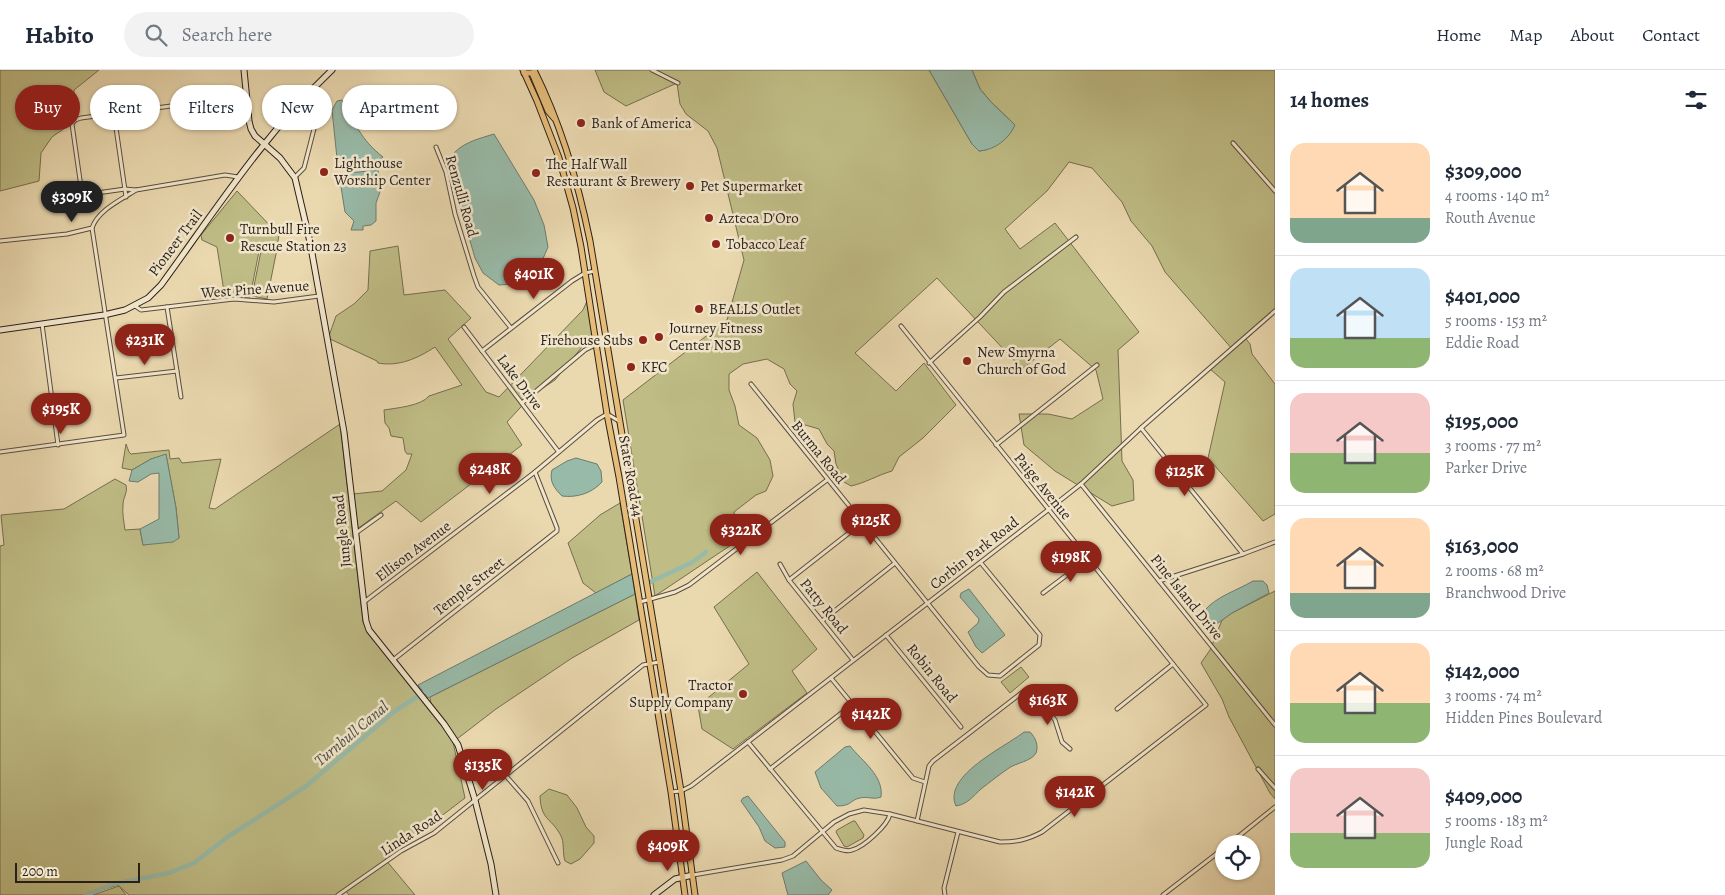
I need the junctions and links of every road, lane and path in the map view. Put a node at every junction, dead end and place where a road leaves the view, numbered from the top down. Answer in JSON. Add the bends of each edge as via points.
{"nodes":[{"id":1,"x":244,"y":70,"type":"edge"},
{"id":2,"x":332,"y":70,"type":"edge"},
{"id":3,"x":534,"y":70,"type":"edge"},
{"id":4,"x":652,"y":70,"type":"edge"},
{"id":5,"x":524,"y":71,"type":"edge"},
{"id":6,"x":678,"y":83,"type":"dead end"},
{"id":7,"x":245,"y":85,"type":"edge"},
{"id":8,"x":90,"y":118,"type":"edge"},
{"id":9,"x":557,"y":123,"type":"junction"},
{"id":10,"x":116,"y":130,"type":"edge"},
{"id":11,"x":252,"y":130,"type":"edge"},
{"id":12,"x":315,"y":130,"type":"edge"},
{"id":13,"x":1233,"y":142,"type":"dead end"},
{"id":14,"x":264,"y":145,"type":"junction"},
{"id":15,"x":436,"y":147,"type":"dead end"},
{"id":16,"x":568,"y":155,"type":"junction"},
{"id":17,"x":559,"y":158,"type":"junction"},
{"id":18,"x":239,"y":178,"type":"junction"},
{"id":19,"x":294,"y":178,"type":"junction"},
{"id":20,"x":125,"y":189,"type":"junction"},
{"id":21,"x":136,"y":190,"type":"junction"},
{"id":22,"x":1275,"y":191,"type":"edge"},
{"id":23,"x":126,"y":197,"type":"junction"},
{"id":24,"x":92,"y":228,"type":"junction"},
{"id":25,"x":1076,"y":237,"type":"dead end"},
{"id":26,"x":0,"y":241,"type":"edge"},
{"id":27,"x":595,"y":271,"type":"junction"},
{"id":28,"x":585,"y":272,"type":"junction"},
{"id":29,"x":320,"y":296,"type":"junction"},
{"id":30,"x":134,"y":306,"type":"junction"},
{"id":31,"x":167,"y":307,"type":"junction"},
{"id":32,"x":1275,"y":311,"type":"edge"},
{"id":33,"x":104,"y":315,"type":"junction"},
{"id":34,"x":42,"y":324,"type":"junction"},
{"id":35,"x":901,"y":326,"type":"dead end"},
{"id":36,"x":464,"y":327,"type":"dead end"},
{"id":37,"x":511,"y":328,"type":"junction"},
{"id":38,"x":0,"y":330,"type":"edge"},
{"id":39,"x":597,"y":344,"type":"junction"},
{"id":40,"x":482,"y":351,"type":"junction"},
{"id":41,"x":930,"y":363,"type":"junction"},
{"id":42,"x":1097,"y":365,"type":"dead end"},
{"id":43,"x":177,"y":371,"type":"junction"},
{"id":44,"x":116,"y":378,"type":"junction"},
{"id":45,"x":751,"y":384,"type":"dead end"},
{"id":46,"x":182,"y":397,"type":"dead end"},
{"id":47,"x":522,"y":403,"type":"junction"},
{"id":48,"x":607,"y":414,"type":"junction"},
{"id":49,"x":620,"y":421,"type":"junction"},
{"id":50,"x":1141,"y":428,"type":"junction"},
{"id":51,"x":58,"y":445,"type":"junction"},
{"id":52,"x":996,"y":445,"type":"junction"},
{"id":53,"x":558,"y":451,"type":"junction"},
{"id":54,"x":0,"y":452,"type":"edge"},
{"id":55,"x":535,"y":472,"type":"junction"},
{"id":56,"x":629,"y":475,"type":"junction"},
{"id":57,"x":619,"y":477,"type":"junction"},
{"id":58,"x":827,"y":480,"type":"junction"},
{"id":59,"x":1081,"y":484,"type":"junction"},
{"id":60,"x":1048,"y":510,"type":"junction"},
{"id":61,"x":380,"y":515,"type":"dead end"},
{"id":62,"x":863,"y":522,"type":"junction"},
{"id":63,"x":355,"y":533,"type":"junction"},
{"id":64,"x":1275,"y":542,"type":"edge"},
{"id":65,"x":1243,"y":554,"type":"junction"},
{"id":66,"x":1088,"y":559,"type":"junction"},
{"id":67,"x":896,"y":563,"type":"junction"},
{"id":68,"x":981,"y":563,"type":"junction"},
{"id":69,"x":780,"y":564,"type":"dead end"},
{"id":70,"x":789,"y":580,"type":"junction"},
{"id":71,"x":1159,"y":581,"type":"junction"},
{"id":72,"x":1043,"y":593,"type":"dead end"},
{"id":73,"x":649,"y":598,"type":"junction"},
{"id":74,"x":640,"y":602,"type":"junction"},
{"id":75,"x":927,"y":603,"type":"junction"},
{"id":76,"x":362,"y":604,"type":"junction"},
{"id":77,"x":822,"y":620,"type":"junction"},
{"id":78,"x":886,"y":634,"type":"junction"},
{"id":79,"x":393,"y":660,"type":"junction"},
{"id":80,"x":853,"y":660,"type":"junction"},
{"id":81,"x":650,"y":662,"type":"junction"},
{"id":82,"x":660,"y":662,"type":"junction"},
{"id":83,"x":1173,"y":664,"type":"junction"},
{"id":84,"x":832,"y":678,"type":"junction"},
{"id":85,"x":853,"y":704,"type":"junction"},
{"id":86,"x":1117,"y":709,"type":"dead end"},
{"id":87,"x":1275,"y":725,"type":"edge"},
{"id":88,"x":961,"y":726,"type":"dead end"},
{"id":89,"x":748,"y":742,"type":"junction"},
{"id":90,"x":1070,"y":749,"type":"dead end"},
{"id":91,"x":770,"y":769,"type":"junction"},
{"id":92,"x":1258,"y":769,"type":"dead end"},
{"id":93,"x":506,"y":776,"type":"junction"},
{"id":94,"x":925,"y":782,"type":"junction"},
{"id":95,"x":1275,"y":788,"type":"edge"},
{"id":96,"x":681,"y":791,"type":"junction"},
{"id":97,"x":671,"y":792,"type":"junction"},
{"id":98,"x":475,"y":800,"type":"junction"},
{"id":99,"x":1275,"y":807,"type":"edge"},
{"id":100,"x":890,"y":814,"type":"junction"},
{"id":101,"x":917,"y":821,"type":"junction"},
{"id":102,"x":958,"y":832,"type":"junction"},
{"id":103,"x":822,"y":833,"type":"junction"},
{"id":104,"x":1240,"y":835,"type":"edge"},
{"id":105,"x":1215,"y":855,"type":"edge"},
{"id":106,"x":558,"y":863,"type":"dead end"},
{"id":107,"x":693,"y":875,"type":"junction"},
{"id":108,"x":683,"y":876,"type":"junction"},
{"id":109,"x":338,"y":895,"type":"edge"},
{"id":110,"x":496,"y":895,"type":"edge"},
{"id":111,"x":654,"y":895,"type":"edge"},
{"id":112,"x":685,"y":895,"type":"edge"},
{"id":113,"x":696,"y":895,"type":"edge"},
{"id":114,"x":944,"y":895,"type":"edge"},
{"id":115,"x":1163,"y":895,"type":"edge"}],
"edges":[{"from":1,"to":7,"type":"street"},
{"from":2,"to":14,"type":"street","name":"Pioneer Trail","via":[[303,97]]},
{"from":3,"to":9,"type":"main road","name":"State Road 44"},
{"from":4,"to":6,"type":"street"},
{"from":5,"to":9,"type":"main road","via":[[532,73],[548,111]]},
{"from":5,"to":17,"type":"main road","name":"State Road 44"},
{"from":8,"to":20,"type":"street","via":[[75,120],[72,124],[81,187],[84,193],[90,194]]},
{"from":9,"to":16,"type":"main road","name":"State Road 44"},
{"from":10,"to":20,"type":"street"},
{"from":11,"to":14,"type":"street"},
{"from":12,"to":19,"type":"street","via":[[304,168]]},
{"from":13,"to":22,"type":"street"},
{"from":14,"to":18,"type":"street","name":"Pioneer Trail"},
{"from":14,"to":19,"type":"street","name":"Jungle Road","via":[[280,158]]},
{"from":15,"to":37,"type":"street","name":"Renzulli Road","via":[[478,286]]},
{"from":16,"to":17,"type":"street"},
{"from":16,"to":27,"type":"main road","name":"State Road 44","via":[[584,212]]},
{"from":17,"to":28,"type":"main road","name":"State Road 44","via":[[573,208]]},
{"from":18,"to":21,"type":"street","via":[[225,175]]},
{"from":18,"to":30,"type":"street","name":"Pioneer Trail","via":[[161,285]]},
{"from":19,"to":29,"type":"street","name":"Jungle Road"},
{"from":20,"to":21,"type":"street"},
{"from":20,"to":23,"type":"street"},
{"from":21,"to":23,"type":"street"},
{"from":23,"to":24,"type":"street","via":[[94,220]]},
{"from":24,"to":26,"type":"street"},
{"from":24,"to":33,"type":"street"},
{"from":25,"to":41,"type":"street","via":[[1004,292]]},
{"from":27,"to":28,"type":"street"},
{"from":27,"to":49,"type":"main road","name":"State Road 44"},
{"from":28,"to":37,"type":"street"},
{"from":28,"to":39,"type":"main road","name":"State Road 44"},
{"from":29,"to":31,"type":"street","name":"West Pine Avenue","via":[[274,302],[234,299]]},
{"from":29,"to":63,"type":"street","name":"Jungle Road","via":[[344,432]]},
{"from":30,"to":31,"type":"street","name":"West Pine Avenue","via":[[141,310]]},
{"from":30,"to":33,"type":"street","name":"Pioneer Trail"},
{"from":31,"to":43,"type":"street"},
{"from":32,"to":50,"type":"street","name":"Corbin Park Road"},
{"from":33,"to":34,"type":"street","name":"Pioneer Trail"},
{"from":33,"to":44,"type":"street"},
{"from":34,"to":38,"type":"street","name":"Pioneer Trail"},
{"from":34,"to":51,"type":"street"},
{"from":35,"to":41,"type":"street","name":"Paige Avenue"},
{"from":36,"to":40,"type":"street","name":"Lake Drive"},
{"from":37,"to":40,"type":"street"},
{"from":39,"to":47,"type":"street","via":[[585,350]]},
{"from":39,"to":48,"type":"main road","name":"State Road 44"},
{"from":40,"to":47,"type":"street","name":"Lake Drive"},
{"from":41,"to":52,"type":"street","name":"Paige Avenue"},
{"from":42,"to":52,"type":"street"},
{"from":43,"to":44,"type":"street"},
{"from":43,"to":46,"type":"street"},
{"from":44,"to":51,"type":"street","via":[[124,435]]},
{"from":45,"to":58,"type":"street","name":"Burma Road"},
{"from":47,"to":53,"type":"street","name":"Lake Drive"},
{"from":48,"to":49,"type":"street"},
{"from":48,"to":53,"type":"street","name":"Ellison Avenue"},
{"from":48,"to":57,"type":"main road","name":"State Road 44"},
{"from":49,"to":56,"type":"main road","name":"State Road 44"},
{"from":50,"to":59,"type":"street","name":"Corbin Park Road"},
{"from":50,"to":65,"type":"street"},
{"from":51,"to":54,"type":"street"},
{"from":52,"to":60,"type":"street","name":"Paige Avenue"},
{"from":53,"to":55,"type":"street","name":"Ellison Avenue"},
{"from":55,"to":76,"type":"street","name":"Ellison Avenue"},
{"from":55,"to":79,"type":"street","name":"Temple Street","via":[[557,529]]},
{"from":56,"to":57,"type":"main road"},
{"from":56,"to":73,"type":"main road","name":"State Road 44"},
{"from":57,"to":74,"type":"main road","name":"State Road 44"},
{"from":58,"to":62,"type":"street","name":"Burma Road"},
{"from":58,"to":73,"type":"street","via":[[689,585]]},
{"from":59,"to":60,"type":"street","name":"Corbin Park Road"},
{"from":59,"to":71,"type":"street","name":"Pine Island Drive"},
{"from":60,"to":66,"type":"street","name":"Paige Avenue"},
{"from":60,"to":68,"type":"street","name":"Corbin Park Road"},
{"from":61,"to":63,"type":"street"},
{"from":62,"to":67,"type":"street","name":"Burma Road"},
{"from":62,"to":70,"type":"street"},
{"from":63,"to":76,"type":"street","name":"Jungle Road"},
{"from":64,"to":65,"type":"street"},
{"from":65,"to":71,"type":"street"},
{"from":66,"to":72,"type":"street"},
{"from":66,"to":83,"type":"street","name":"Paige Avenue"},
{"from":67,"to":75,"type":"street","name":"Burma Road"},
{"from":67,"to":77,"type":"street"},
{"from":68,"to":75,"type":"street","name":"Corbin Park Road"},
{"from":68,"to":75,"type":"street","name":"Burma Road","via":[[1040,635],[1039,645],[1000,676],[988,675],[979,667]]},
{"from":69,"to":70,"type":"street","name":"Patty Road"},
{"from":70,"to":77,"type":"street","name":"Patty Road"},
{"from":71,"to":87,"type":"street","name":"Pine Island Drive"},
{"from":73,"to":74,"type":"street"},
{"from":73,"to":82,"type":"main road","name":"State Road 44"},
{"from":74,"to":81,"type":"main road","name":"State Road 44"},
{"from":75,"to":78,"type":"street","name":"Corbin Park Road"},
{"from":76,"to":79,"type":"street","name":"Jungle Road","via":[[369,630]]},
{"from":77,"to":80,"type":"street","name":"Patty Road"},
{"from":78,"to":80,"type":"street","name":"Corbin Park Road"},
{"from":78,"to":88,"type":"street","name":"Robin Road"},
{"from":79,"to":98,"type":"street","name":"Jungle Road","via":[[458,745]]},
{"from":80,"to":84,"type":"street","name":"Corbin Park Road"},
{"from":81,"to":82,"type":"street"},
{"from":81,"to":93,"type":"street","name":"Linda Road"},
{"from":81,"to":97,"type":"main road","name":"State Road 44"},
{"from":82,"to":96,"type":"main road","name":"State Road 44"},
{"from":83,"to":86,"type":"street"},
{"from":83,"to":102,"type":"street","name":"Paige Avenue","via":[[1206,705],[1042,832],[1018,842],[1000,842]]},
{"from":84,"to":85,"type":"street"},
{"from":84,"to":89,"type":"street","name":"Corbin Park Road"},
{"from":85,"to":91,"type":"street"},
{"from":85,"to":94,"type":"street","via":[[913,778]]},
{"from":89,"to":91,"type":"street"},
{"from":89,"to":96,"type":"street","name":"Corbin Park Road"},
{"from":90,"to":94,"type":"street","via":[[1062,742],[1055,720],[1027,690],[933,761]]},
{"from":91,"to":103,"type":"street"},
{"from":92,"to":95,"type":"street"},
{"from":93,"to":98,"type":"street","name":"Linda Road"},
{"from":93,"to":106,"type":"street","via":[[528,801]]},
{"from":94,"to":101,"type":"street"},
{"from":96,"to":97,"type":"street","name":"Corbin Park Road"},
{"from":96,"to":107,"type":"main road","name":"State Road 44"},
{"from":97,"to":108,"type":"main road","name":"State Road 44"},
{"from":98,"to":109,"type":"street","name":"Linda Road","via":[[434,833],[401,851]]},
{"from":98,"to":110,"type":"street","name":"Jungle Road"},
{"from":99,"to":104,"type":"street"},
{"from":100,"to":101,"type":"street"},
{"from":100,"to":103,"type":"street","via":[[864,810],[849,814]]},
{"from":100,"to":103,"type":"street","via":[[884,827],[851,851],[836,848]]},
{"from":101,"to":102,"type":"street"},
{"from":102,"to":114,"type":"street"},
{"from":103,"to":107,"type":"street","via":[[793,856],[782,860]]},
{"from":105,"to":115,"type":"street"},
{"from":107,"to":108,"type":"street"},
{"from":107,"to":113,"type":"main road","name":"State Road 44"},
{"from":108,"to":111,"type":"street"},
{"from":108,"to":112,"type":"main road","name":"State Road 44"}]}
